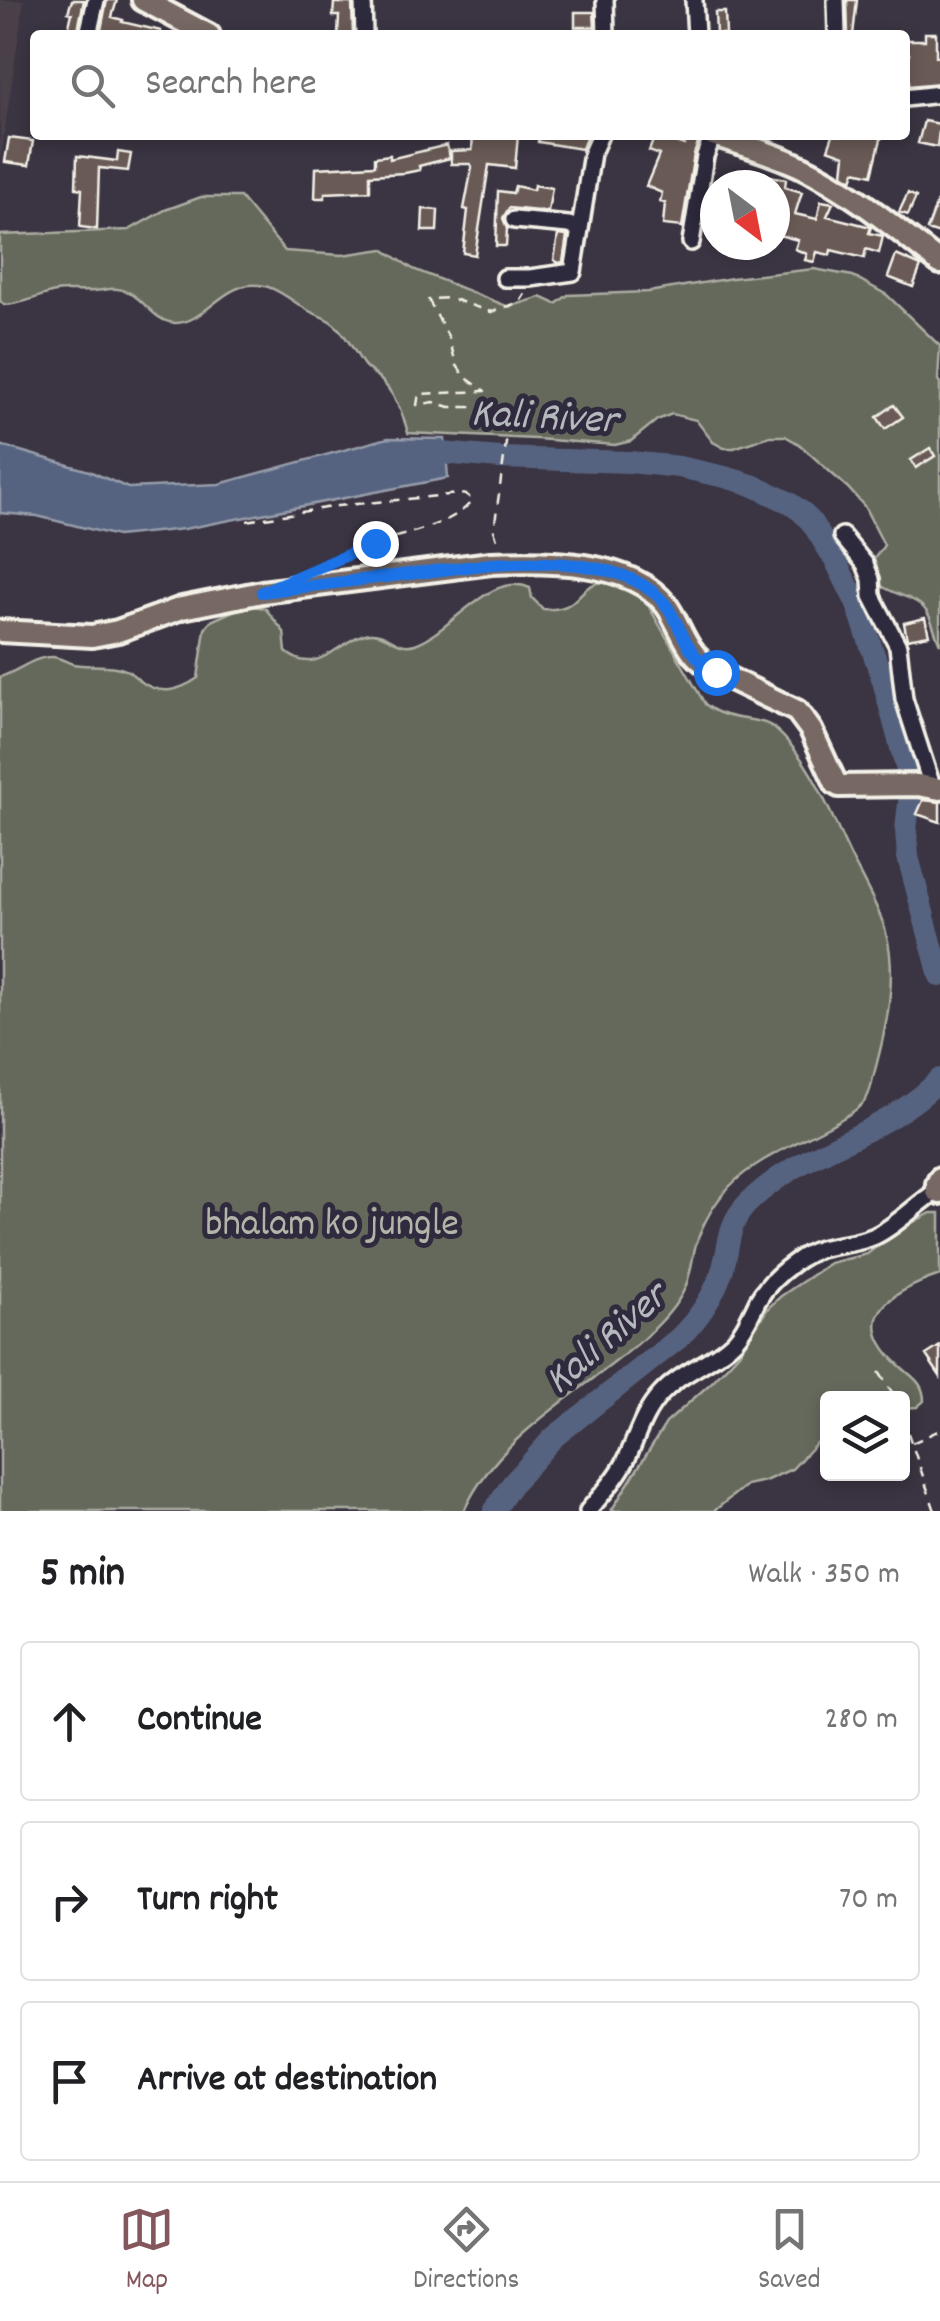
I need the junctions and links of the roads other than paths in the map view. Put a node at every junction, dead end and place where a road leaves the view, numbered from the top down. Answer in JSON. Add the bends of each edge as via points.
{"nodes":[{"id":1,"x":96,"y":0,"type":"edge"},
{"id":2,"x":143,"y":0,"type":"edge"},
{"id":3,"x":364,"y":0,"type":"edge"},
{"id":4,"x":605,"y":0,"type":"edge"},
{"id":5,"x":694,"y":0,"type":"edge"},
{"id":6,"x":836,"y":0,"type":"edge"},
{"id":7,"x":89,"y":30,"type":"edge"},
{"id":8,"x":200,"y":30,"type":"edge"},
{"id":9,"x":364,"y":30,"type":"edge"},
{"id":10,"x":606,"y":30,"type":"edge"},
{"id":11,"x":696,"y":30,"type":"edge"},
{"id":12,"x":837,"y":30,"type":"edge"},
{"id":13,"x":940,"y":94,"type":"edge"},
{"id":14,"x":910,"y":97,"type":"edge"},
{"id":15,"x":598,"y":140,"type":"edge"},
{"id":16,"x":710,"y":140,"type":"edge"},
{"id":17,"x":729,"y":140,"type":"edge"},
{"id":18,"x":514,"y":220,"type":"dead end"},
{"id":19,"x":580,"y":228,"type":"junction"},
{"id":20,"x":691,"y":242,"type":"dead end"},
{"id":21,"x":940,"y":263,"type":"edge"},
{"id":22,"x":504,"y":278,"type":"dead end"},
{"id":23,"x":842,"y":536,"type":"dead end"},
{"id":24,"x":0,"y":631,"type":"edge"},
{"id":25,"x":930,"y":787,"type":"edge"},
{"id":26,"x":939,"y":1188,"type":"edge"},
{"id":27,"x":588,"y":1511,"type":"edge"}],
"edges":[{"from":1,"to":7,"type":"street"},
{"from":2,"to":8,"type":"main road"},
{"from":3,"to":9,"type":"street"},
{"from":4,"to":10,"type":"street"},
{"from":5,"to":11,"type":"street"},
{"from":6,"to":12,"type":"street"},
{"from":13,"to":14,"type":"street"},
{"from":15,"to":19,"type":"street"},
{"from":16,"to":20,"type":"street"},
{"from":17,"to":21,"type":"main road","via":[[802,167]]},
{"from":18,"to":19,"type":"street"},
{"from":19,"to":22,"type":"street","via":[[573,272]]},
{"from":23,"to":25,"type":"street","via":[[865,564],[872,596],[898,646],[906,707]]},
{"from":24,"to":25,"type":"main road","via":[[92,636],[262,592],[491,564],[578,565],[649,589],[704,664],[797,711],[832,781]]},
{"from":26,"to":27,"type":"street","via":[[885,1230],[810,1252],[780,1274],[733,1342],[680,1377],[650,1407],[626,1460]]}]}
